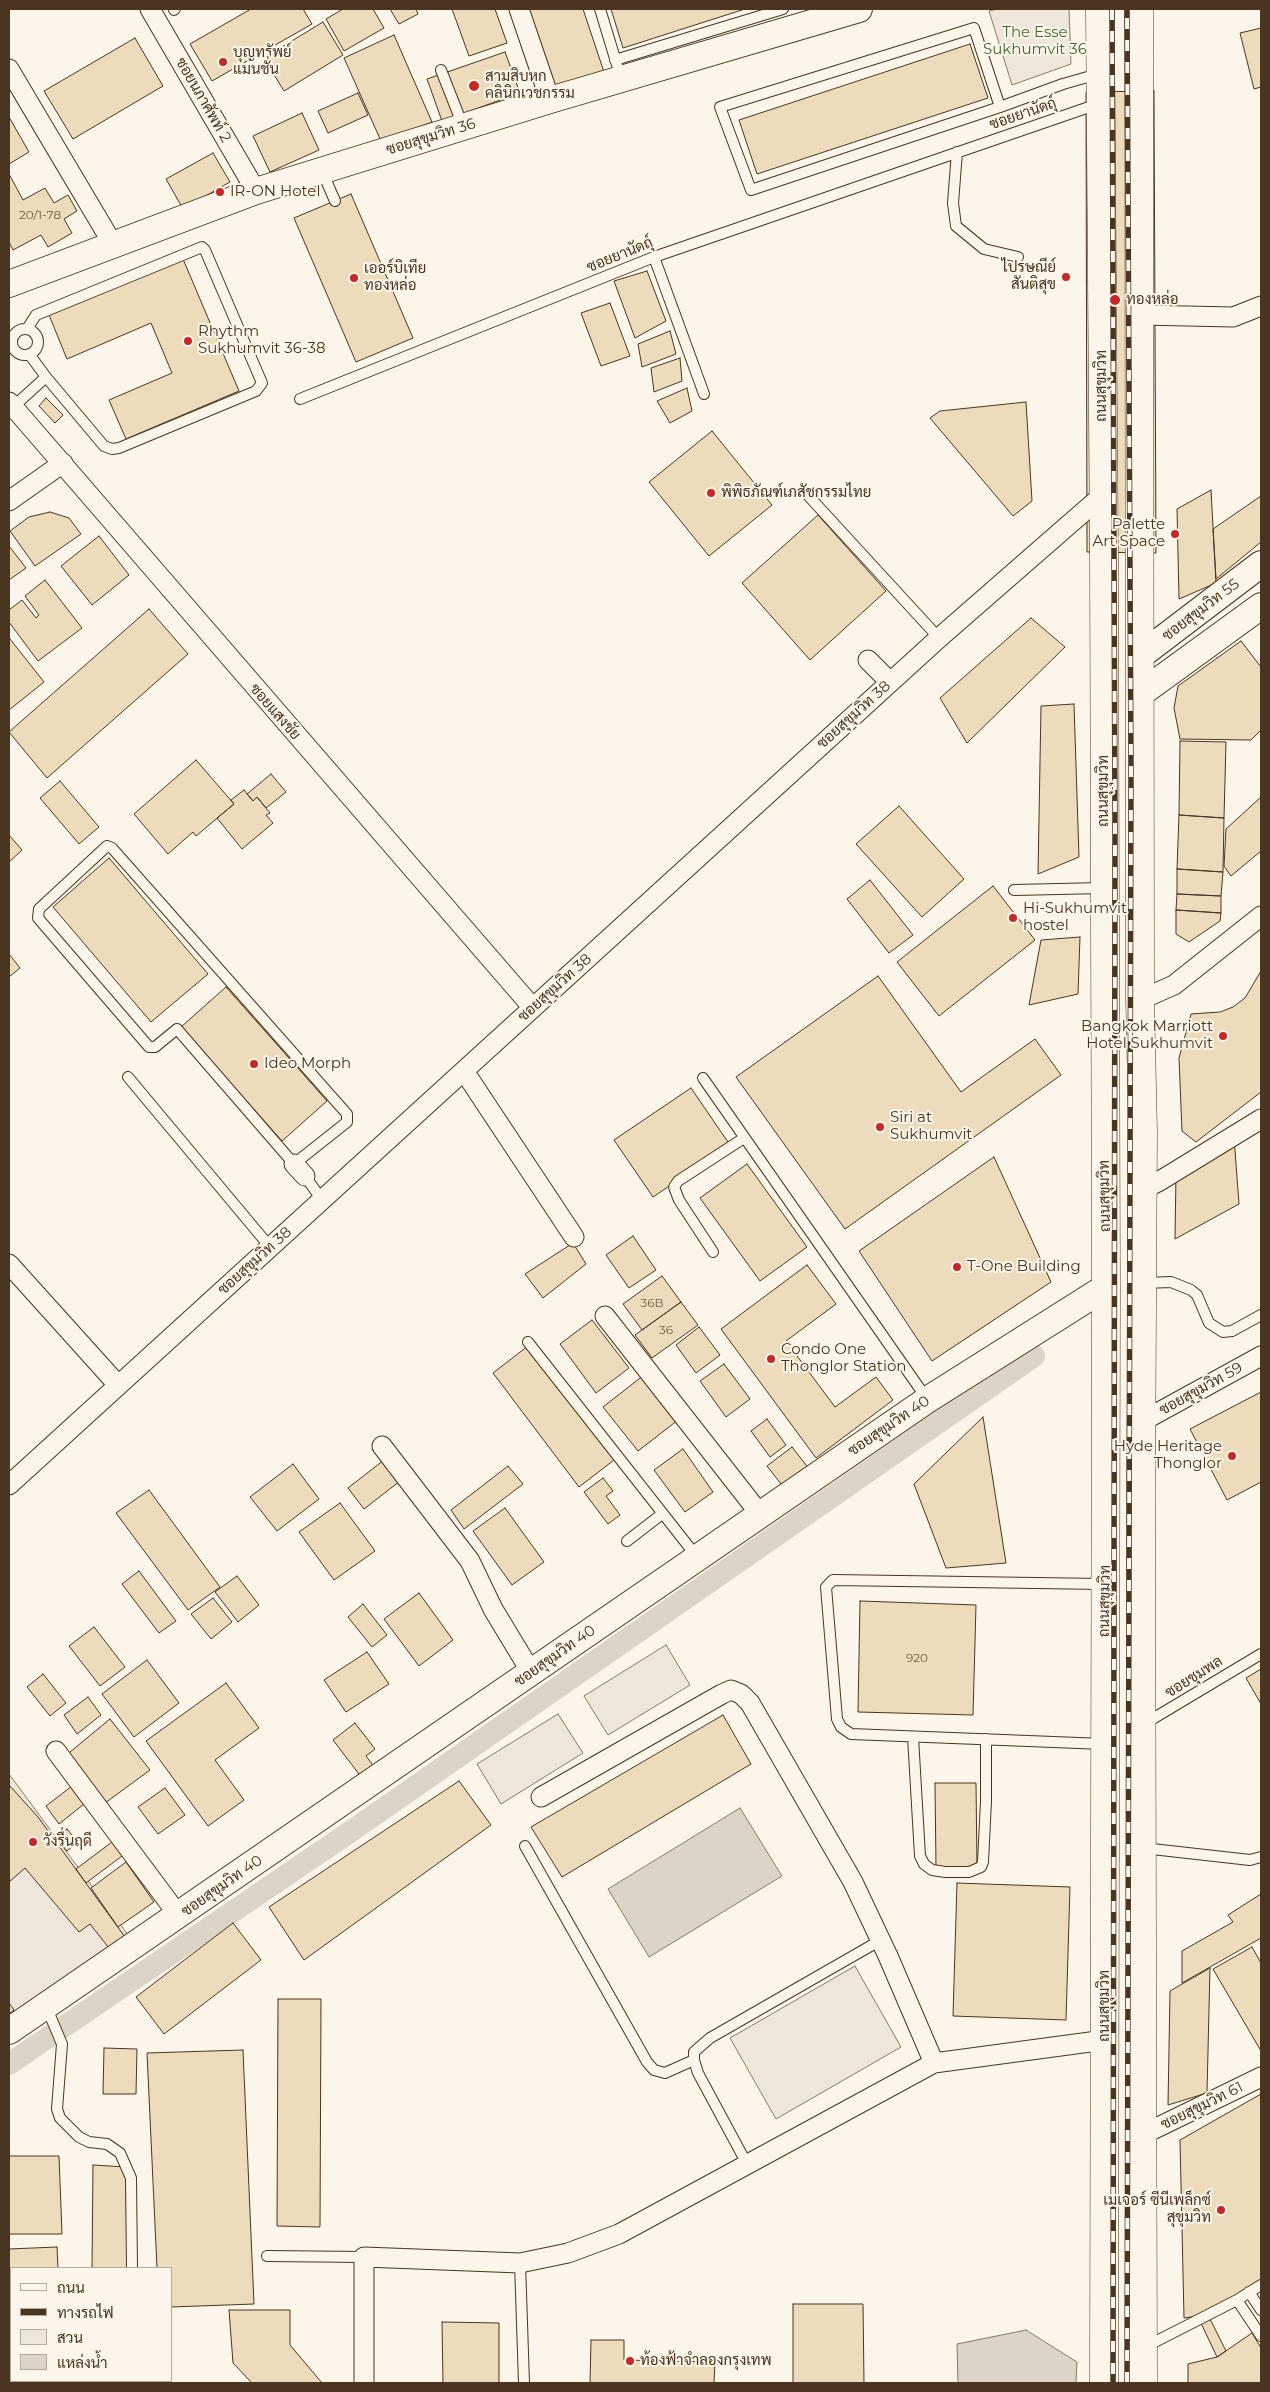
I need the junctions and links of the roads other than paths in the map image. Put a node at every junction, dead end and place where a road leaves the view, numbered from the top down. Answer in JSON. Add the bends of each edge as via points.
{"nodes":[{"id":1,"x":150,"y":9,"type":"edge"},
{"id":2,"x":519,"y":9,"type":"edge"},
{"id":3,"x":600,"y":9,"type":"edge"},
{"id":4,"x":783,"y":9,"type":"edge"},
{"id":5,"x":859,"y":9,"type":"edge"},
{"id":6,"x":1100,"y":9,"type":"edge"},
{"id":7,"x":1139,"y":9,"type":"edge"},
{"id":8,"x":9,"y":69,"type":"edge"},
{"id":9,"x":441,"y":70,"type":"dead end"},
{"id":10,"x":618,"y":70,"type":"junction"},
{"id":11,"x":1099,"y":73,"type":"junction"},
{"id":12,"x":550,"y":100,"type":"junction"},
{"id":13,"x":1100,"y":104,"type":"junction"},
{"id":14,"x":1000,"y":107,"type":"junction"},
{"id":15,"x":464,"y":126,"type":"junction"},
{"id":16,"x":957,"y":152,"type":"junction"},
{"id":17,"x":322,"y":170,"type":"junction"},
{"id":18,"x":256,"y":191,"type":"junction"},
{"id":19,"x":335,"y":201,"type":"dead end"},
{"id":20,"x":114,"y":246,"type":"junction"},
{"id":21,"x":654,"y":257,"type":"junction"},
{"id":22,"x":1018,"y":257,"type":"dead end"},
{"id":23,"x":9,"y":284,"type":"edge"},
{"id":24,"x":1261,"y":306,"type":"edge"},
{"id":25,"x":1140,"y":315,"type":"junction"},
{"id":26,"x":27,"y":329,"type":"junction"},
{"id":27,"x":29,"y":354,"type":"junction"},
{"id":28,"x":46,"y":377,"type":"junction"},
{"id":29,"x":704,"y":394,"type":"dead end"},
{"id":30,"x":300,"y":399,"type":"dead end"},
{"id":31,"x":11,"y":404,"type":"edge"},
{"id":32,"x":63,"y":463,"type":"junction"},
{"id":33,"x":804,"y":491,"type":"dead end"},
{"id":34,"x":1104,"y":494,"type":"junction"},
{"id":35,"x":9,"y":501,"type":"edge"},
{"id":36,"x":1261,"y":564,"type":"edge"},
{"id":37,"x":1261,"y":606,"type":"edge"},
{"id":38,"x":939,"y":638,"type":"junction"},
{"id":39,"x":1105,"y":653,"type":"junction"},
{"id":40,"x":1140,"y":656,"type":"junction"},
{"id":41,"x":868,"y":660,"type":"dead end"},
{"id":42,"x":890,"y":682,"type":"junction"},
{"id":43,"x":1140,"y":694,"type":"junction"},
{"id":44,"x":1105,"y":699,"type":"junction"},
{"id":45,"x":1104,"y":888,"type":"junction"},
{"id":46,"x":1014,"y":890,"type":"dead end"},
{"id":47,"x":1261,"y":916,"type":"edge"},
{"id":48,"x":1140,"y":1000,"type":"junction"},
{"id":49,"x":533,"y":1008,"type":"junction"},
{"id":50,"x":464,"y":1071,"type":"junction"},
{"id":51,"x":128,"y":1077,"type":"dead end"},
{"id":52,"x":703,"y":1078,"type":"dead end"},
{"id":53,"x":1261,"y":1119,"type":"edge"},
{"id":54,"x":744,"y":1138,"type":"junction"},
{"id":55,"x":299,"y":1170,"type":"junction"},
{"id":56,"x":1141,"y":1190,"type":"junction"},
{"id":57,"x":322,"y":1200,"type":"junction"},
{"id":58,"x":574,"y":1237,"type":"dead end"},
{"id":59,"x":270,"y":1247,"type":"junction"},
{"id":60,"x":714,"y":1252,"type":"dead end"},
{"id":61,"x":9,"y":1264,"type":"edge"},
{"id":62,"x":1141,"y":1283,"type":"junction"},
{"id":63,"x":1106,"y":1287,"type":"junction"},
{"id":64,"x":1261,"y":1315,"type":"edge"},
{"id":65,"x":605,"y":1316,"type":"dead end"},
{"id":66,"x":528,"y":1342,"type":"dead end"},
{"id":67,"x":1261,"y":1356,"type":"edge"},
{"id":68,"x":118,"y":1385,"type":"junction"},
{"id":69,"x":927,"y":1400,"type":"junction"},
{"id":70,"x":1141,"y":1422,"type":"junction"},
{"id":71,"x":382,"y":1446,"type":"dead end"},
{"id":72,"x":9,"y":1485,"type":"edge"},
{"id":73,"x":662,"y":1514,"type":"junction"},
{"id":74,"x":760,"y":1514,"type":"junction"},
{"id":75,"x":627,"y":1540,"type":"dead end"},
{"id":76,"x":697,"y":1557,"type":"junction"},
{"id":77,"x":1104,"y":1584,"type":"junction"},
{"id":78,"x":1261,"y":1654,"type":"edge"},
{"id":79,"x":531,"y":1672,"type":"junction"},
{"id":80,"x":1142,"y":1725,"type":"junction"},
{"id":81,"x":913,"y":1737,"type":"junction"},
{"id":82,"x":986,"y":1739,"type":"junction"},
{"id":83,"x":1105,"y":1744,"type":"junction"},
{"id":84,"x":56,"y":1751,"type":"dead end"},
{"id":85,"x":541,"y":1798,"type":"dead end"},
{"id":86,"x":525,"y":1846,"type":"dead end"},
{"id":87,"x":1142,"y":1848,"type":"junction"},
{"id":88,"x":1261,"y":1857,"type":"edge"},
{"id":89,"x":179,"y":1916,"type":"junction"},
{"id":90,"x":881,"y":1940,"type":"junction"},
{"id":91,"x":47,"y":2007,"type":"junction"},
{"id":92,"x":9,"y":2031,"type":"edge"},
{"id":93,"x":1105,"y":2040,"type":"junction"},
{"id":94,"x":694,"y":2060,"type":"junction"},
{"id":95,"x":934,"y":2063,"type":"junction"},
{"id":96,"x":1261,"y":2077,"type":"edge"},
{"id":97,"x":1105,"y":2135,"type":"junction"},
{"id":98,"x":1142,"y":2135,"type":"junction"},
{"id":99,"x":747,"y":2164,"type":"junction"},
{"id":100,"x":266,"y":2256,"type":"dead end"},
{"id":101,"x":364,"y":2258,"type":"junction"},
{"id":102,"x":520,"y":2264,"type":"junction"},
{"id":103,"x":132,"y":2267,"type":"edge"},
{"id":104,"x":1261,"y":2285,"type":"edge"},
{"id":105,"x":1249,"y":2292,"type":"junction"},
{"id":106,"x":1237,"y":2300,"type":"junction"},
{"id":107,"x":1261,"y":2310,"type":"edge"},
{"id":108,"x":1261,"y":2336,"type":"edge"},
{"id":109,"x":1143,"y":2348,"type":"junction"},
{"id":110,"x":364,"y":2383,"type":"edge"},
{"id":111,"x":524,"y":2383,"type":"edge"},
{"id":112,"x":1104,"y":2383,"type":"edge"},
{"id":113,"x":1143,"y":2383,"type":"edge"}],
"edges":[{"from":1,"to":18,"type":"street","name":"ซอยนภาศัพท์ 2"},
{"from":2,"to":12,"type":"street"},
{"from":3,"to":10,"type":"lane"},
{"from":4,"to":10,"type":"lane"},
{"from":5,"to":10,"type":"street","name":"ซอยสุขุมวิท 36"},
{"from":6,"to":11,"type":"main road","name":"ถนนสุขุมวิท"},
{"from":7,"to":25,"type":"main road"},
{"from":8,"to":20,"type":"street"},
{"from":9,"to":15,"type":"lane"},
{"from":10,"to":12,"type":"street","name":"ซอยสุขุมวิท 36"},
{"from":11,"to":13,"type":"main road","name":"ถนนสุขุมวิท"},
{"from":11,"to":14,"type":"lane"},
{"from":12,"to":15,"type":"street","name":"ซอยสุขุมวิท 36"},
{"from":13,"to":16,"type":"lane","name":"ซอยยานัดถุ์"},
{"from":13,"to":34,"type":"main road","name":"ถนนสุขุมวิท"},
{"from":14,"to":14,"type":"lane","via":[[751,190],[720,107],[974,28]]},
{"from":15,"to":17,"type":"street","name":"ซอยสุขุมวิท 36"},
{"from":16,"to":21,"type":"lane","name":"ซอยยานัดถุ์"},
{"from":16,"to":22,"type":"lane","via":[[953,203],[956,226],[984,249]]},
{"from":17,"to":18,"type":"street","name":"ซอยสุขุมวิท 36"},
{"from":17,"to":19,"type":"lane"},
{"from":18,"to":20,"type":"street","name":"ซอยสุขุมวิท 36"},
{"from":20,"to":23,"type":"street","name":"ซอยสุขุมวิท 36"},
{"from":21,"to":29,"type":"lane"},
{"from":21,"to":30,"type":"lane","name":"ซอยยานัดถุ์"},
{"from":24,"to":25,"type":"street","via":[[1233,317]]},
{"from":25,"to":40,"type":"main road"},
{"from":26,"to":27,"type":"lane","via":[[37,338],[36,348]]},
{"from":26,"to":27,"type":"lane","via":[[18,331],[12,343],[16,351]]},
{"from":26,"to":28,"type":"lane","via":[[36,314],[202,247],[262,383],[256,391],[112,449],[104,446]]},
{"from":27,"to":28,"type":"lane"},
{"from":28,"to":31,"type":"lane"},
{"from":31,"to":32,"type":"street","name":"ซอยแสงชัย"},
{"from":32,"to":35,"type":"street"},
{"from":32,"to":49,"type":"street","name":"ซอยแสงชัย","via":[[98,508]]},
{"from":33,"to":38,"type":"lane"},
{"from":34,"to":38,"type":"street","name":"ซอยสุขุมวิท 38"},
{"from":34,"to":39,"type":"main road","name":"ถนนสุขุมวิท"},
{"from":36,"to":40,"type":"street","name":"ซอยสุขุมวิท 55"},
{"from":37,"to":43,"type":"street"},
{"from":38,"to":42,"type":"street","name":"ซอยสุขุมวิท 38"},
{"from":39,"to":40,"type":"main road"},
{"from":39,"to":44,"type":"main road","name":"ถนนสุขุมวิท"},
{"from":40,"to":43,"type":"main road"},
{"from":41,"to":42,"type":"street"},
{"from":42,"to":49,"type":"street","name":"ซอยสุขุมวิท 38"},
{"from":43,"to":44,"type":"main road"},
{"from":43,"to":48,"type":"main road"},
{"from":44,"to":45,"type":"main road","name":"ถนนสุขุมวิท"},
{"from":45,"to":46,"type":"lane"},
{"from":45,"to":63,"type":"main road","name":"ถนนสุขุมวิท"},
{"from":47,"to":48,"type":"street","via":[[1174,985]]},
{"from":48,"to":56,"type":"main road"},
{"from":49,"to":50,"type":"street","name":"ซอยสุขุมวิท 38"},
{"from":50,"to":57,"type":"street","name":"ซอยสุขุมวิท 38"},
{"from":50,"to":58,"type":"street"},
{"from":51,"to":59,"type":"lane"},
{"from":52,"to":54,"type":"lane"},
{"from":53,"to":56,"type":"street"},
{"from":54,"to":60,"type":"lane","via":[[674,1186],[679,1200]]},
{"from":54,"to":69,"type":"lane"},
{"from":55,"to":55,"type":"lane","via":[[177,1029],[154,1047],[149,1047],[38,918],[39,909],[104,847],[112,848],[347,1114],[347,1122]]},
{"from":55,"to":57,"type":"lane"},
{"from":56,"to":62,"type":"main road"},
{"from":57,"to":59,"type":"street","name":"ซอยสุขุมวิท 38"},
{"from":59,"to":68,"type":"street","name":"ซอยสุขุมวิท 38"},
{"from":61,"to":68,"type":"street"},
{"from":62,"to":63,"type":"main road"},
{"from":62,"to":64,"type":"lane","via":[[1171,1282],[1191,1290],[1197,1295],[1209,1324],[1223,1332]]},
{"from":62,"to":70,"type":"main road"},
{"from":63,"to":69,"type":"street","name":"ซอยสุขุมวิท 40"},
{"from":63,"to":77,"type":"main road","name":"ถนนสุขุมวิท"},
{"from":65,"to":74,"type":"street"},
{"from":66,"to":73,"type":"lane"},
{"from":67,"to":70,"type":"street","name":"ซอยสุขุมวิท 59"},
{"from":68,"to":72,"type":"street","name":"ซอยสุขุมวิท 38"},
{"from":69,"to":74,"type":"street","name":"ซอยสุขุมวิท 40"},
{"from":70,"to":80,"type":"main road"},
{"from":71,"to":79,"type":"street","via":[[470,1561],[493,1609]]},
{"from":73,"to":75,"type":"lane"},
{"from":73,"to":76,"type":"lane"},
{"from":74,"to":76,"type":"street","name":"ซอยสุขุมวิท 40"},
{"from":76,"to":79,"type":"street","name":"ซอยสุขุมวิท 40"},
{"from":77,"to":81,"type":"lane","via":[[830,1581],[826,1587],[837,1719],[841,1727],[851,1734]]},
{"from":77,"to":83,"type":"main road","name":"ถนนสุขุมวิท"},
{"from":78,"to":80,"type":"lane","name":"ซอยชุมพล"},
{"from":79,"to":89,"type":"street","name":"ซอยสุขุมวิท 40"},
{"from":80,"to":87,"type":"main road"},
{"from":81,"to":82,"type":"lane"},
{"from":81,"to":82,"type":"lane","via":[[920,1856],[932,1870],[945,1872],[969,1872],[983,1862]]},
{"from":82,"to":83,"type":"lane"},
{"from":83,"to":93,"type":"main road","name":"ถนนสุขุมวิท"},
{"from":84,"to":89,"type":"street"},
{"from":85,"to":90,"type":"street","via":[[722,1694],[736,1690],[750,1703],[853,1882]]},
{"from":86,"to":94,"type":"lane","via":[[647,2062],[654,2070],[666,2073]]},
{"from":87,"to":88,"type":"lane","via":[[1250,1860]]},
{"from":87,"to":98,"type":"main road"},
{"from":89,"to":91,"type":"street","name":"ซอยสุขุมวิท 40"},
{"from":90,"to":94,"type":"lane","via":[[710,2038],[694,2052]]},
{"from":90,"to":95,"type":"street"},
{"from":91,"to":92,"type":"street","name":"ซอยสุขุมวิท 40"},
{"from":91,"to":103,"type":"lane","via":[[62,2044],[57,2109],[60,2118],[79,2137],[89,2142],[108,2144],[120,2153],[131,2178]]},
{"from":93,"to":95,"type":"street"},
{"from":93,"to":97,"type":"main road","name":"ถนนสุขุมวิท"},
{"from":94,"to":99,"type":"lane"},
{"from":95,"to":99,"type":"street"},
{"from":96,"to":98,"type":"street","name":"ซอยสุขุมวิท 61"},
{"from":97,"to":98,"type":"main road"},
{"from":97,"to":112,"type":"main road","name":"ถนนสุขุมวิท"},
{"from":98,"to":109,"type":"main road"},
{"from":99,"to":102,"type":"street","via":[[619,2234],[568,2253]]},
{"from":100,"to":101,"type":"lane"},
{"from":101,"to":102,"type":"street"},
{"from":101,"to":110,"type":"street"},
{"from":102,"to":111,"type":"lane"},
{"from":104,"to":105,"type":"lane"},
{"from":105,"to":106,"type":"lane"},
{"from":105,"to":107,"type":"lane"},
{"from":106,"to":108,"type":"lane"},
{"from":106,"to":109,"type":"lane"},
{"from":109,"to":113,"type":"main road"}]}
